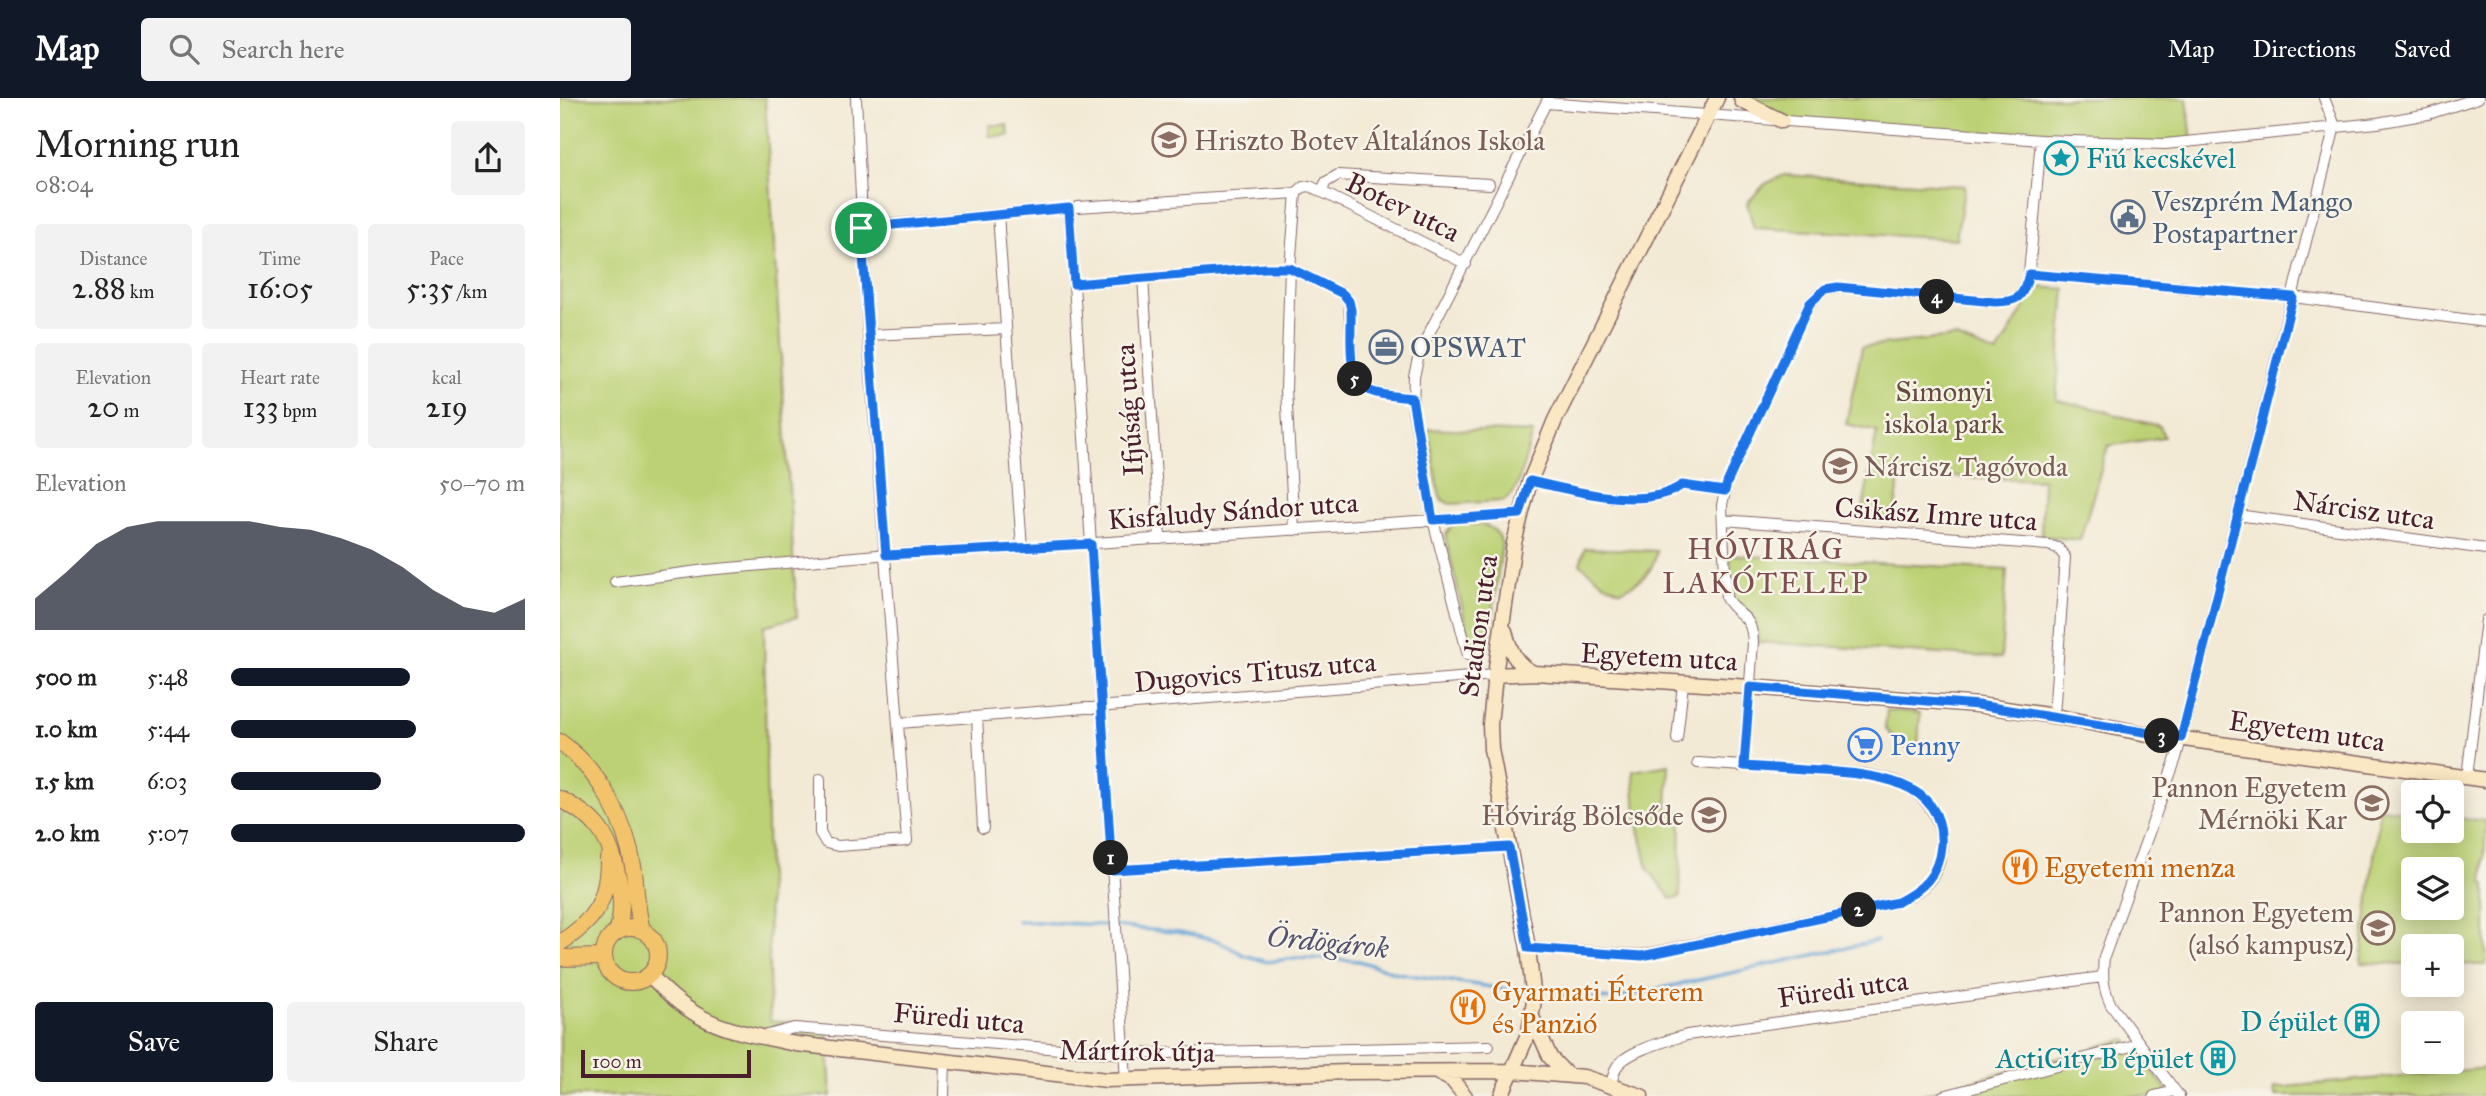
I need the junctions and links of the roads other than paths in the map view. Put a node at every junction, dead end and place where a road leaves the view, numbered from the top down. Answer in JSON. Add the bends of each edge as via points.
{"nodes":[{"id":1,"x":856,"y":98,"type":"edge"},
{"id":2,"x":1717,"y":98,"type":"edge"},
{"id":3,"x":1741,"y":98,"type":"edge"},
{"id":4,"x":2324,"y":98,"type":"edge"},
{"id":5,"x":2478,"y":98,"type":"edge"},
{"id":6,"x":1548,"y":100,"type":"edge"},
{"id":7,"x":1709,"y":114,"type":"junction"},
{"id":8,"x":1782,"y":121,"type":"junction"},
{"id":9,"x":2335,"y":126,"type":"junction"},
{"id":10,"x":2041,"y":140,"type":"junction"},
{"id":11,"x":1489,"y":184,"type":"dead end"},
{"id":12,"x":1321,"y":192,"type":"junction"},
{"id":13,"x":1296,"y":193,"type":"junction"},
{"id":14,"x":1074,"y":208,"type":"junction"},
{"id":15,"x":998,"y":215,"type":"junction"},
{"id":16,"x":861,"y":228,"type":"junction"},
{"id":17,"x":1465,"y":264,"type":"junction"},
{"id":18,"x":1290,"y":268,"type":"junction"},
{"id":19,"x":2029,"y":274,"type":"junction"},
{"id":20,"x":1143,"y":278,"type":"junction"},
{"id":21,"x":1074,"y":284,"type":"junction"},
{"id":22,"x":2293,"y":297,"type":"junction"},
{"id":23,"x":2486,"y":322,"type":"edge"},
{"id":24,"x":1006,"y":329,"type":"junction"},
{"id":25,"x":868,"y":335,"type":"junction"},
{"id":26,"x":1412,"y":398,"type":"junction"},
{"id":27,"x":1530,"y":481,"type":"junction"},
{"id":28,"x":1725,"y":491,"type":"junction"},
{"id":29,"x":1520,"y":514,"type":"junction"},
{"id":30,"x":2237,"y":515,"type":"junction"},
{"id":31,"x":1433,"y":520,"type":"junction"},
{"id":32,"x":1723,"y":520,"type":"junction"},
{"id":33,"x":1294,"y":530,"type":"junction"},
{"id":34,"x":1160,"y":539,"type":"junction"},
{"id":35,"x":1091,"y":544,"type":"junction"},
{"id":36,"x":1022,"y":548,"type":"junction"},
{"id":37,"x":2486,"y":549,"type":"edge"},
{"id":38,"x":886,"y":555,"type":"junction"},
{"id":39,"x":615,"y":582,"type":"dead end"},
{"id":40,"x":2486,"y":620,"type":"edge"},
{"id":41,"x":1504,"y":625,"type":"junction"},
{"id":42,"x":1468,"y":655,"type":"dead end"},
{"id":43,"x":1535,"y":673,"type":"junction"},
{"id":44,"x":1495,"y":676,"type":"junction"},
{"id":45,"x":1683,"y":684,"type":"junction"},
{"id":46,"x":1750,"y":687,"type":"junction"},
{"id":47,"x":1102,"y":707,"type":"junction"},
{"id":48,"x":2054,"y":716,"type":"junction"},
{"id":49,"x":977,"y":717,"type":"junction"},
{"id":50,"x":899,"y":723,"type":"junction"},
{"id":51,"x":2181,"y":738,"type":"junction"},
{"id":52,"x":1677,"y":739,"type":"dead end"},
{"id":53,"x":560,"y":742,"type":"edge"},
{"id":54,"x":1698,"y":763,"type":"dead end"},
{"id":55,"x":1744,"y":766,"type":"junction"},
{"id":56,"x":2467,"y":778,"type":"junction"},
{"id":57,"x":820,"y":779,"type":"dead end"},
{"id":58,"x":2486,"y":780,"type":"edge"},
{"id":59,"x":560,"y":799,"type":"edge"},
{"id":60,"x":983,"y":828,"type":"dead end"},
{"id":61,"x":605,"y":839,"type":"junction"},
{"id":62,"x":1509,"y":847,"type":"junction"},
{"id":63,"x":1112,"y":870,"type":"junction"},
{"id":64,"x":642,"y":930,"type":"junction"},
{"id":65,"x":617,"y":932,"type":"junction"},
{"id":66,"x":560,"y":943,"type":"edge"},
{"id":67,"x":1528,"y":948,"type":"junction"},
{"id":68,"x":604,"y":957,"type":"junction"},
{"id":69,"x":560,"y":958,"type":"edge"},
{"id":70,"x":650,"y":975,"type":"junction"},
{"id":71,"x":2102,"y":976,"type":"junction"},
{"id":72,"x":1533,"y":1019,"type":"junction"},
{"id":73,"x":761,"y":1037,"type":"junction"},
{"id":74,"x":2139,"y":1044,"type":"junction"},
{"id":75,"x":1489,"y":1046,"type":"dead end"},
{"id":76,"x":1124,"y":1054,"type":"junction"},
{"id":77,"x":945,"y":1060,"type":"junction"},
{"id":78,"x":1513,"y":1072,"type":"junction"},
{"id":79,"x":1437,"y":1073,"type":"junction"},
{"id":80,"x":1567,"y":1075,"type":"junction"},
{"id":81,"x":1126,"y":1080,"type":"junction"},
{"id":82,"x":1611,"y":1084,"type":"junction"},
{"id":83,"x":2177,"y":1094,"type":"edge"},
{"id":84,"x":944,"y":1096,"type":"edge"},
{"id":85,"x":1465,"y":1096,"type":"edge"},
{"id":86,"x":1501,"y":1096,"type":"edge"},
{"id":87,"x":1641,"y":1096,"type":"edge"},
{"id":88,"x":1943,"y":1096,"type":"edge"},
{"id":89,"x":2154,"y":1096,"type":"edge"}],
"edges":[{"from":1,"to":16,"type":"street"},
{"from":2,"to":7,"type":"street","name":"Stadion utca"},
{"from":3,"to":8,"type":"street"},
{"from":4,"to":9,"type":"street"},
{"from":5,"to":9,"type":"street","via":[[2428,114]]},
{"from":6,"to":7,"type":"street"},
{"from":6,"to":17,"type":"street"},
{"from":7,"to":8,"type":"street"},
{"from":7,"to":27,"type":"street","name":"Stadion utca","via":[[1555,420]]},
{"from":8,"to":10,"type":"street"},
{"from":9,"to":10,"type":"street","via":[[2165,144]]},
{"from":9,"to":22,"type":"street"},
{"from":10,"to":19,"type":"street"},
{"from":11,"to":12,"type":"street","name":"Botev utca","via":[[1338,175],[1326,182]]},
{"from":12,"to":13,"type":"street","name":"Botev utca","via":[[1303,187]]},
{"from":12,"to":17,"type":"street","name":"Botev utca"},
{"from":13,"to":14,"type":"street","name":"Botev utca"},
{"from":13,"to":18,"type":"street"},
{"from":14,"to":15,"type":"street","name":"Botev utca"},
{"from":14,"to":21,"type":"street"},
{"from":15,"to":16,"type":"street","name":"Botev utca"},
{"from":15,"to":24,"type":"street"},
{"from":16,"to":25,"type":"street"},
{"from":17,"to":26,"type":"street","via":[[1420,351]]},
{"from":18,"to":20,"type":"street"},
{"from":18,"to":26,"type":"street","via":[[1349,301],[1353,373],[1358,383],[1372,391]]},
{"from":18,"to":33,"type":"street","via":[[1286,389]]},
{"from":19,"to":22,"type":"street"},
{"from":19,"to":28,"type":"street","via":[[2024,293],[2011,302],[1825,289],[1810,303]]},
{"from":20,"to":21,"type":"street"},
{"from":20,"to":34,"type":"street","name":"Ifjúság utca"},
{"from":21,"to":35,"type":"street"},
{"from":22,"to":23,"type":"street"},
{"from":22,"to":30,"type":"street"},
{"from":24,"to":25,"type":"street"},
{"from":24,"to":36,"type":"street"},
{"from":25,"to":38,"type":"street"},
{"from":26,"to":31,"type":"street"},
{"from":27,"to":28,"type":"street","via":[[1604,498],[1671,492],[1682,485]]},
{"from":27,"to":29,"type":"street","name":"Stadion utca"},
{"from":28,"to":32,"type":"street"},
{"from":29,"to":31,"type":"street","name":"Kisfaludy Sándor utca"},
{"from":29,"to":41,"type":"street","name":"Stadion utca"},
{"from":30,"to":37,"type":"street","name":"Nárcisz utca"},
{"from":30,"to":51,"type":"street"},
{"from":31,"to":33,"type":"street","name":"Kisfaludy Sándor utca"},
{"from":31,"to":42,"type":"street"},
{"from":32,"to":46,"type":"street","via":[[1726,598],[1752,627]]},
{"from":32,"to":48,"type":"street","name":"Csikász Imre utca","via":[[2058,548],[2066,558]]},
{"from":33,"to":34,"type":"street","name":"Kisfaludy Sándor utca"},
{"from":34,"to":35,"type":"street","name":"Kisfaludy Sándor utca"},
{"from":35,"to":36,"type":"street","name":"Kisfaludy Sándor utca"},
{"from":35,"to":47,"type":"street"},
{"from":36,"to":38,"type":"street","name":"Kisfaludy Sándor utca"},
{"from":38,"to":39,"type":"street","name":"Kisfaludy Sándor utca"},
{"from":38,"to":50,"type":"street"},
{"from":40,"to":56,"type":"street"},
{"from":41,"to":43,"type":"street","via":[[1518,663]]},
{"from":41,"to":44,"type":"street","name":"Stadion utca"},
{"from":43,"to":44,"type":"street","name":"Egyetem utca"},
{"from":43,"to":45,"type":"street","name":"Egyetem utca"},
{"from":44,"to":47,"type":"street","name":"Dugovics Titusz utca"},
{"from":44,"to":62,"type":"street","name":"Stadion utca","via":[[1491,749]]},
{"from":45,"to":46,"type":"street","name":"Egyetem utca"},
{"from":45,"to":52,"type":"street"},
{"from":46,"to":48,"type":"street","name":"Egyetem utca"},
{"from":46,"to":55,"type":"street"},
{"from":47,"to":49,"type":"street","name":"Dugovics Titusz utca"},
{"from":47,"to":63,"type":"street"},
{"from":48,"to":51,"type":"street","name":"Egyetem utca"},
{"from":49,"to":50,"type":"street","name":"Dugovics Titusz utca"},
{"from":49,"to":60,"type":"street"},
{"from":50,"to":57,"type":"street","via":[[906,841],[826,843],[820,833]]},
{"from":51,"to":56,"type":"street","name":"Egyetem utca"},
{"from":51,"to":71,"type":"street","via":[[2104,957]]},
{"from":53,"to":64,"type":"main road","via":[[591,772],[622,825]]},
{"from":54,"to":55,"type":"street"},
{"from":55,"to":67,"type":"street","via":[[1863,774],[1909,788],[1933,809],[1941,831],[1938,865],[1931,878],[1898,902],[1642,956]]},
{"from":56,"to":58,"type":"street","name":"Egyetem utca"},
{"from":59,"to":61,"type":"main road","via":[[597,826]]},
{"from":61,"to":65,"type":"main road","via":[[618,876]]},
{"from":61,"to":66,"type":"main road","via":[[608,875],[601,903],[579,931]]},
{"from":62,"to":63,"type":"street"},
{"from":62,"to":67,"type":"street","name":"Stadion utca"},
{"from":63,"to":76,"type":"street"},
{"from":64,"to":65,"type":"main road"},
{"from":64,"to":70,"type":"main road","via":[[657,947],[658,962]]},
{"from":65,"to":68,"type":"main road","via":[[607,943]]},
{"from":67,"to":72,"type":"street","name":"Stadion utca"},
{"from":68,"to":69,"type":"main road"},
{"from":68,"to":70,"type":"main road","via":[[609,971],[621,981],[637,982]]},
{"from":70,"to":73,"type":"street","name":"Mártírok útja","via":[[670,998],[695,1016]]},
{"from":71,"to":74,"type":"street","via":[[2110,1005]]},
{"from":71,"to":82,"type":"street","name":"Füredi utca","via":[[1687,1035],[1631,1055],[1617,1066]]},
{"from":72,"to":78,"type":"street","name":"Stadion utca"},
{"from":72,"to":80,"type":"street","via":[[1550,1057]]},
{"from":73,"to":76,"type":"street","name":"Füredi utca","via":[[794,1028]]},
{"from":73,"to":77,"type":"street","name":"Mártírok útja"},
{"from":74,"to":83,"type":"street"},
{"from":74,"to":88,"type":"street"},
{"from":75,"to":76,"type":"street","name":"Füredi utca"},
{"from":76,"to":81,"type":"street"},
{"from":77,"to":81,"type":"street","name":"Mártírok útja"},
{"from":77,"to":84,"type":"street"},
{"from":78,"to":79,"type":"street","name":"Mártírok útja"},
{"from":78,"to":80,"type":"street","name":"Mártírok útja"},
{"from":78,"to":86,"type":"street","name":"Stadion utca"},
{"from":79,"to":81,"type":"street","name":"Mártírok útja"},
{"from":79,"to":85,"type":"street","via":[[1452,1080]]},
{"from":80,"to":82,"type":"street","name":"Mártírok útja"},
{"from":82,"to":87,"type":"street","name":"Mártírok útja"},
{"from":83,"to":89,"type":"street"}]}
